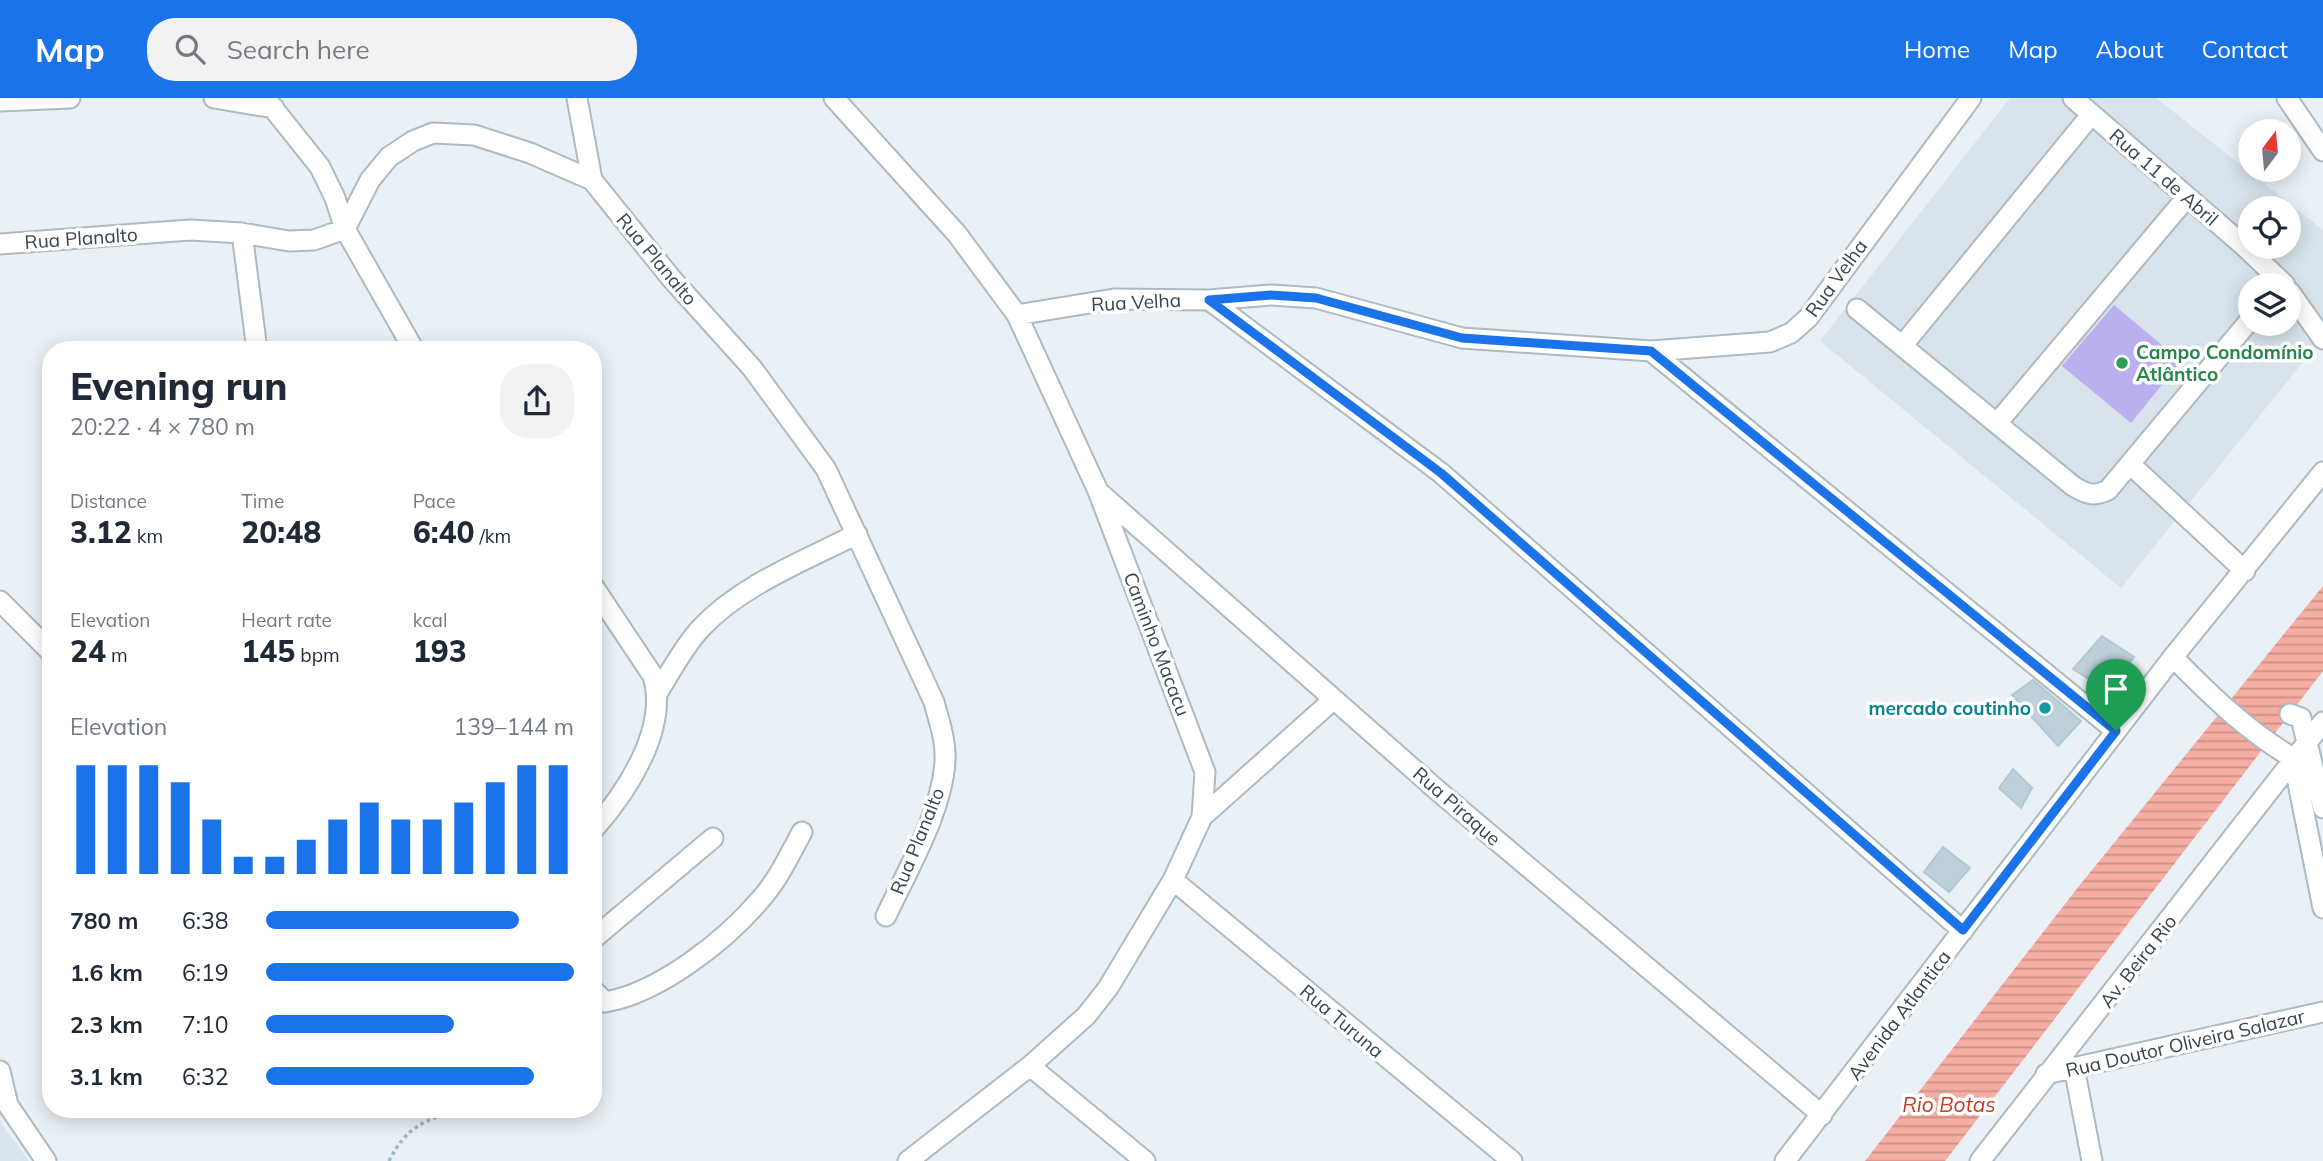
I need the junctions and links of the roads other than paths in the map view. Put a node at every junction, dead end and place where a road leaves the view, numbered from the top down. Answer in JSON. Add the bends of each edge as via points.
{"nodes":[{"id":1,"x":70,"y":98,"type":"edge"},
{"id":2,"x":214,"y":98,"type":"edge"},
{"id":3,"x":577,"y":98,"type":"edge"},
{"id":4,"x":834,"y":98,"type":"edge"},
{"id":5,"x":1971,"y":98,"type":"edge"},
{"id":6,"x":2073,"y":98,"type":"edge"},
{"id":7,"x":2287,"y":98,"type":"edge"},
{"id":8,"x":0,"y":101,"type":"edge"},
{"id":9,"x":269,"y":103,"type":"edge"},
{"id":10,"x":2091,"y":115,"type":"junction"},
{"id":11,"x":2323,"y":151,"type":"edge"},
{"id":12,"x":592,"y":180,"type":"junction"},
{"id":13,"x":2187,"y":197,"type":"junction"},
{"id":14,"x":345,"y":229,"type":"junction"},
{"id":15,"x":242,"y":233,"type":"junction"},
{"id":16,"x":0,"y":244,"type":"edge"},
{"id":17,"x":2270,"y":273,"type":"edge"},
{"id":18,"x":1209,"y":300,"type":"junction"},
{"id":19,"x":1857,"y":309,"type":"dead end"},
{"id":20,"x":2301,"y":309,"type":"edge"},
{"id":21,"x":1017,"y":315,"type":"junction"},
{"id":22,"x":2238,"y":334,"type":"edge"},
{"id":23,"x":2323,"y":339,"type":"edge"},
{"id":24,"x":256,"y":341,"type":"edge"},
{"id":25,"x":409,"y":341,"type":"edge"},
{"id":26,"x":1902,"y":346,"type":"junction"},
{"id":27,"x":1651,"y":351,"type":"junction"},
{"id":28,"x":1998,"y":422,"type":"junction"},
{"id":29,"x":2130,"y":464,"type":"junction"},
{"id":30,"x":2323,"y":472,"type":"edge"},
{"id":31,"x":1098,"y":491,"type":"junction"},
{"id":32,"x":857,"y":534,"type":"junction"},
{"id":33,"x":2245,"y":571,"type":"junction"},
{"id":34,"x":0,"y":601,"type":"edge"},
{"id":35,"x":602,"y":612,"type":"edge"},
{"id":36,"x":42,"y":643,"type":"edge"},
{"id":37,"x":2173,"y":657,"type":"junction"},
{"id":38,"x":658,"y":692,"type":"junction"},
{"id":39,"x":1334,"y":699,"type":"junction"},
{"id":40,"x":2290,"y":714,"type":"dead end"},
{"id":41,"x":2322,"y":725,"type":"edge"},
{"id":42,"x":2116,"y":731,"type":"junction"},
{"id":43,"x":2292,"y":758,"type":"junction"},
{"id":44,"x":2323,"y":808,"type":"edge"},
{"id":45,"x":1202,"y":817,"type":"junction"},
{"id":46,"x":602,"y":820,"type":"edge"},
{"id":47,"x":802,"y":832,"type":"dead end"},
{"id":48,"x":713,"y":838,"type":"dead end"},
{"id":49,"x":1173,"y":880,"type":"junction"},
{"id":50,"x":2323,"y":908,"type":"edge"},
{"id":51,"x":886,"y":916,"type":"dead end"},
{"id":52,"x":1963,"y":930,"type":"junction"},
{"id":53,"x":602,"y":931,"type":"edge"},
{"id":54,"x":602,"y":999,"type":"edge"},
{"id":55,"x":2323,"y":1012,"type":"edge"},
{"id":56,"x":1030,"y":1066,"type":"junction"},
{"id":57,"x":2074,"y":1068,"type":"junction"},
{"id":58,"x":0,"y":1071,"type":"edge"},
{"id":59,"x":2046,"y":1074,"type":"junction"},
{"id":60,"x":1822,"y":1115,"type":"junction"},
{"id":61,"x":46,"y":1161,"type":"edge"},
{"id":62,"x":908,"y":1161,"type":"edge"},
{"id":63,"x":1145,"y":1161,"type":"edge"},
{"id":64,"x":1512,"y":1161,"type":"edge"},
{"id":65,"x":1785,"y":1161,"type":"edge"},
{"id":66,"x":1980,"y":1161,"type":"edge"},
{"id":67,"x":2092,"y":1161,"type":"edge"}],
"edges":[{"from":1,"to":8,"type":"street"},
{"from":2,"to":9,"type":"street"},
{"from":3,"to":12,"type":"street"},
{"from":4,"to":21,"type":"street","name":"Caminho Macacu","via":[[957,234]]},
{"from":5,"to":27,"type":"street","name":"Rua Velha","via":[[1808,318],[1791,334],[1770,342]]},
{"from":6,"to":10,"type":"street","name":"Rua 11 de Abril"},
{"from":7,"to":11,"type":"street"},
{"from":9,"to":14,"type":"street","via":[[320,167]]},
{"from":10,"to":13,"type":"street","name":"Rua 11 de Abril"},
{"from":10,"to":26,"type":"street"},
{"from":12,"to":14,"type":"street","name":"Rua Planalto","via":[[474,135],[433,133],[389,157],[370,180]]},
{"from":12,"to":32,"type":"street","name":"Rua Planalto","via":[[792,418],[826,469]]},
{"from":13,"to":17,"type":"street","name":"Rua 11 de Abril"},
{"from":13,"to":28,"type":"street"},
{"from":14,"to":15,"type":"street","name":"Rua Planalto","via":[[314,240],[289,241]]},
{"from":14,"to":25,"type":"street"},
{"from":15,"to":16,"type":"street","name":"Rua Planalto","via":[[190,230]]},
{"from":15,"to":24,"type":"street"},
{"from":18,"to":21,"type":"street","name":"Rua Velha","via":[[1114,299]]},
{"from":18,"to":27,"type":"street","name":"Rua Velha","via":[[1271,295],[1316,298],[1462,338]]},
{"from":18,"to":52,"type":"street","via":[[1441,473]]},
{"from":19,"to":26,"type":"street"},
{"from":20,"to":23,"type":"street","name":"Rua 11 de Abril"},
{"from":21,"to":31,"type":"street","name":"Caminho Macacu"},
{"from":22,"to":29,"type":"street"},
{"from":26,"to":28,"type":"street"},
{"from":27,"to":42,"type":"street"},
{"from":28,"to":29,"type":"street","via":[[2085,494],[2098,496],[2108,490]]},
{"from":29,"to":33,"type":"street"},
{"from":30,"to":33,"type":"street","name":"Avenida Atlantica"},
{"from":31,"to":39,"type":"street","name":"Rua Piraque"},
{"from":31,"to":45,"type":"street","name":"Caminho Macacu","via":[[1196,742],[1205,772]]},
{"from":32,"to":38,"type":"street","via":[[748,590],[721,610],[686,647]]},
{"from":32,"to":51,"type":"street","name":"Rua Planalto","via":[[934,702],[945,761],[919,845]]},
{"from":33,"to":37,"type":"street","name":"Avenida Atlantica"},
{"from":34,"to":36,"type":"street"},
{"from":35,"to":38,"type":"street","via":[[653,676]]},
{"from":37,"to":42,"type":"street","name":"Avenida Atlantica"},
{"from":37,"to":43,"type":"street","via":[[2210,696]]},
{"from":38,"to":46,"type":"street","via":[[652,733]]},
{"from":39,"to":45,"type":"street"},
{"from":39,"to":60,"type":"street","name":"Rua Piraque"},
{"from":40,"to":44,"type":"street","via":[[2301,718]]},
{"from":41,"to":43,"type":"street","name":"Av. Beira Rio"},
{"from":42,"to":52,"type":"street","name":"Avenida Atlantica"},
{"from":43,"to":50,"type":"street"},
{"from":43,"to":59,"type":"street","name":"Av. Beira Rio"},
{"from":45,"to":49,"type":"street","name":"Caminho Macacu"},
{"from":47,"to":54,"type":"street","via":[[779,876],[709,949],[626,999]]},
{"from":48,"to":53,"type":"street"},
{"from":49,"to":56,"type":"street","name":"Caminho Macacu","via":[[1108,988],[1086,1016]]},
{"from":49,"to":64,"type":"street","name":"Rua Turuna"},
{"from":52,"to":60,"type":"street","name":"Avenida Atlantica"},
{"from":55,"to":57,"type":"street","name":"Rua Doutor Oliveira Salazar"},
{"from":56,"to":62,"type":"street","name":"Caminho Macacu"},
{"from":56,"to":63,"type":"street"},
{"from":57,"to":59,"type":"street","name":"Rua Doutor Oliveira Salazar"},
{"from":57,"to":67,"type":"street"},
{"from":58,"to":61,"type":"street","via":[[8,1105]]},
{"from":59,"to":66,"type":"street","name":"Av. Beira Rio"},
{"from":60,"to":65,"type":"street","name":"Avenida Atlantica"}]}
